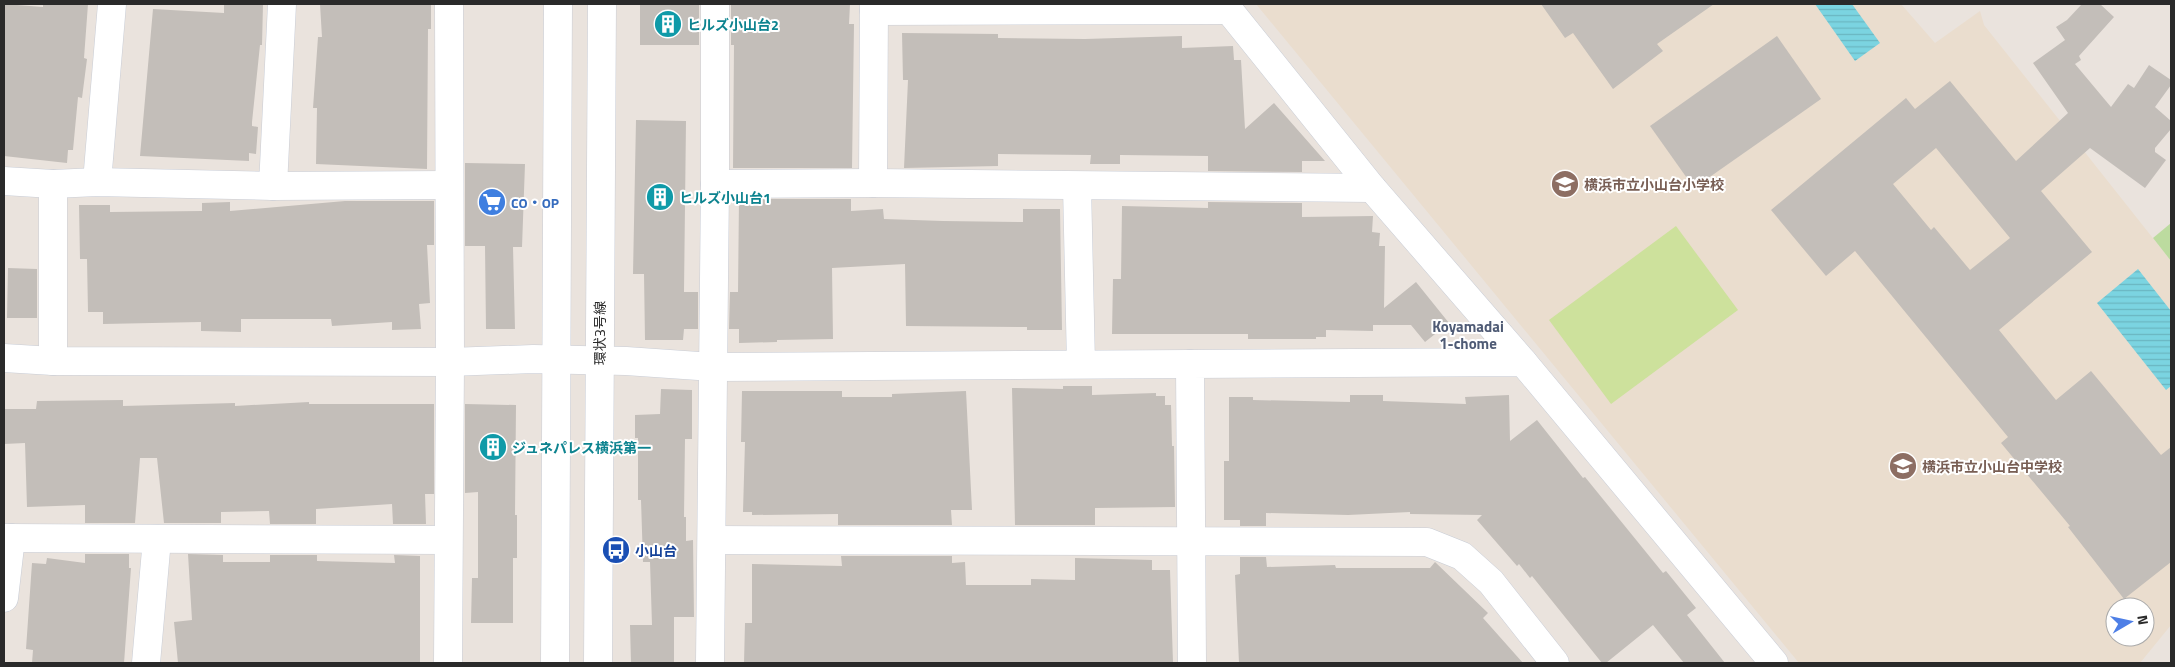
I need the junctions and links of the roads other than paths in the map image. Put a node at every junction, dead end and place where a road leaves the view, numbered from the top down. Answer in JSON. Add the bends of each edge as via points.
{"nodes":[{"id":1,"x":112,"y":4,"type":"edge"},
{"id":2,"x":282,"y":4,"type":"edge"},
{"id":3,"x":449,"y":4,"type":"edge"},
{"id":4,"x":558,"y":4,"type":"edge"},
{"id":5,"x":602,"y":4,"type":"edge"},
{"id":6,"x":715,"y":4,"type":"edge"},
{"id":7,"x":874,"y":7,"type":"edge"},
{"id":8,"x":1227,"y":7,"type":"edge"},
{"id":9,"x":4,"y":181,"type":"edge"},
{"id":10,"x":97,"y":182,"type":"junction"},
{"id":11,"x":873,"y":183,"type":"junction"},
{"id":12,"x":52,"y":184,"type":"junction"},
{"id":13,"x":715,"y":184,"type":"junction"},
{"id":14,"x":273,"y":186,"type":"junction"},
{"id":15,"x":449,"y":186,"type":"junction"},
{"id":16,"x":1077,"y":186,"type":"junction"},
{"id":17,"x":1372,"y":188,"type":"junction"},
{"id":18,"x":4,"y":358,"type":"edge"},
{"id":19,"x":557,"y":360,"type":"junction"},
{"id":20,"x":599,"y":360,"type":"junction"},
{"id":21,"x":53,"y":361,"type":"junction"},
{"id":22,"x":450,"y":362,"type":"junction"},
{"id":23,"x":1523,"y":362,"type":"junction"},
{"id":24,"x":1081,"y":364,"type":"junction"},
{"id":25,"x":1190,"y":364,"type":"junction"},
{"id":26,"x":713,"y":367,"type":"junction"},
{"id":27,"x":7,"y":538,"type":"edge"},
{"id":28,"x":158,"y":539,"type":"junction"},
{"id":29,"x":448,"y":540,"type":"junction"},
{"id":30,"x":712,"y":540,"type":"junction"},
{"id":31,"x":1191,"y":542,"type":"junction"},
{"id":32,"x":4,"y":598,"type":"edge"},
{"id":33,"x":1766,"y":660,"type":"edge"},
{"id":34,"x":146,"y":663,"type":"edge"},
{"id":35,"x":448,"y":663,"type":"edge"},
{"id":36,"x":555,"y":663,"type":"edge"},
{"id":37,"x":598,"y":663,"type":"edge"},
{"id":38,"x":710,"y":663,"type":"edge"},
{"id":39,"x":1192,"y":663,"type":"edge"},
{"id":40,"x":1556,"y":663,"type":"edge"}],
"edges":[{"from":1,"to":10,"type":"street"},
{"from":2,"to":14,"type":"street"},
{"from":3,"to":15,"type":"street"},
{"from":4,"to":19,"type":"street"},
{"from":5,"to":20,"type":"street","name":"環状3号線"},
{"from":6,"to":13,"type":"street"},
{"from":7,"to":8,"type":"street"},
{"from":7,"to":11,"type":"street"},
{"from":8,"to":17,"type":"street"},
{"from":9,"to":12,"type":"street"},
{"from":10,"to":12,"type":"street"},
{"from":10,"to":14,"type":"street"},
{"from":11,"to":13,"type":"street"},
{"from":11,"to":16,"type":"street"},
{"from":12,"to":21,"type":"street"},
{"from":13,"to":26,"type":"street"},
{"from":14,"to":15,"type":"street"},
{"from":15,"to":22,"type":"street"},
{"from":16,"to":17,"type":"street"},
{"from":16,"to":24,"type":"street"},
{"from":17,"to":23,"type":"street"},
{"from":18,"to":21,"type":"street"},
{"from":19,"to":20,"type":"street"},
{"from":19,"to":22,"type":"street"},
{"from":19,"to":36,"type":"street"},
{"from":20,"to":26,"type":"street"},
{"from":20,"to":37,"type":"street","name":"環状3号線"},
{"from":21,"to":22,"type":"street"},
{"from":22,"to":29,"type":"street"},
{"from":23,"to":25,"type":"street"},
{"from":23,"to":33,"type":"street"},
{"from":24,"to":25,"type":"street"},
{"from":24,"to":26,"type":"street"},
{"from":25,"to":31,"type":"street"},
{"from":26,"to":30,"type":"street"},
{"from":27,"to":28,"type":"street"},
{"from":27,"to":32,"type":"street"},
{"from":28,"to":29,"type":"street"},
{"from":28,"to":34,"type":"street"},
{"from":29,"to":35,"type":"street"},
{"from":30,"to":31,"type":"street"},
{"from":30,"to":38,"type":"street"},
{"from":31,"to":39,"type":"street"},
{"from":31,"to":40,"type":"street","via":[[1427,542],[1462,556],[1490,582]]}]}
